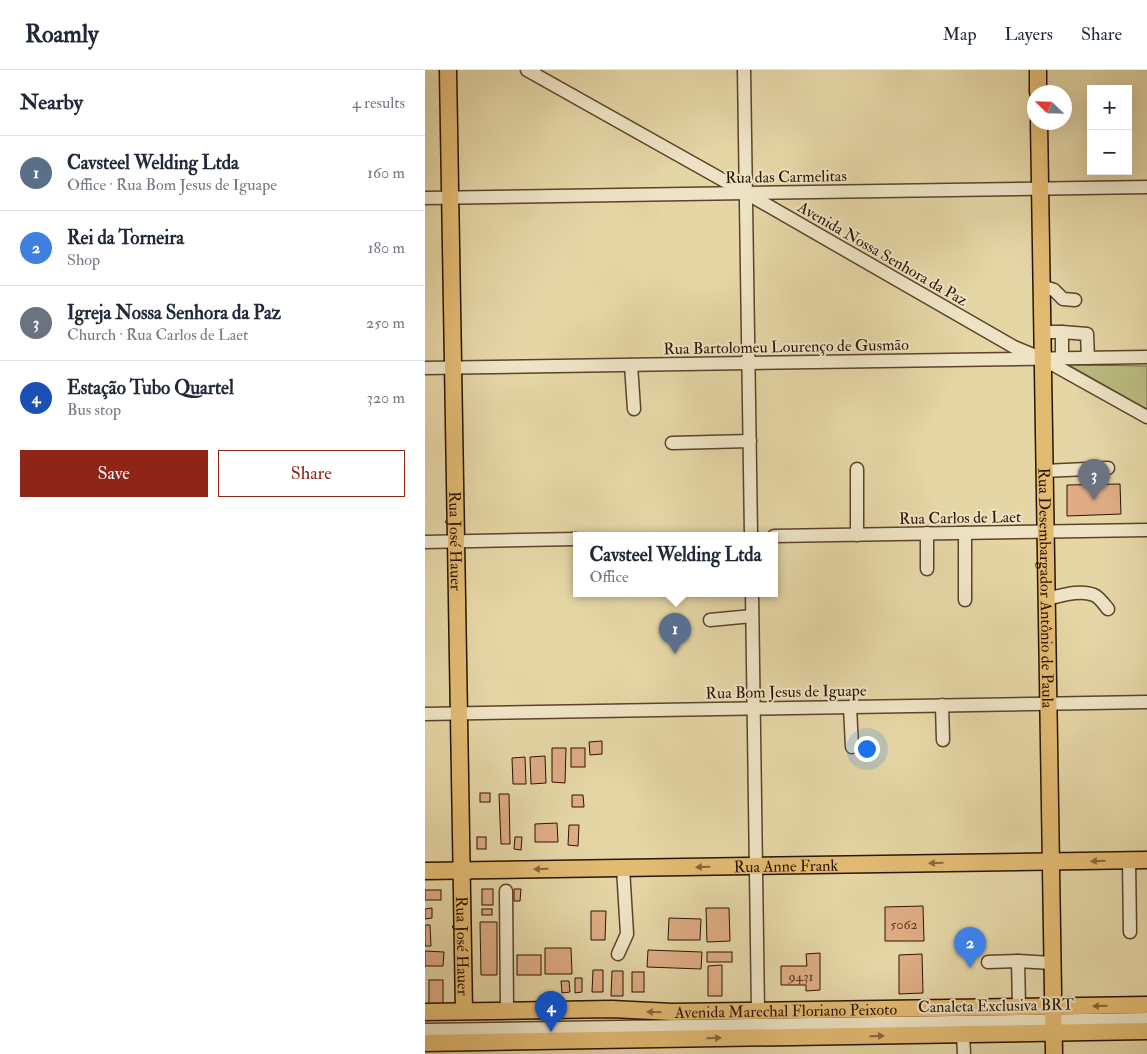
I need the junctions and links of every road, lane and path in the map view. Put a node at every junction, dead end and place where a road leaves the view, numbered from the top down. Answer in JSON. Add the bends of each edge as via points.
{"nodes":[{"id":1,"x":448,"y":70,"type":"edge"},
{"id":2,"x":527,"y":70,"type":"edge"},
{"id":3,"x":744,"y":70,"type":"edge"},
{"id":4,"x":1038,"y":70,"type":"edge"},
{"id":5,"x":1039,"y":85,"type":"edge"},
{"id":6,"x":1039,"y":130,"type":"edge"},
{"id":7,"x":1147,"y":187,"type":"edge"},
{"id":8,"x":1040,"y":188,"type":"junction"},
{"id":9,"x":746,"y":193,"type":"junction"},
{"id":10,"x":425,"y":198,"type":"edge"},
{"id":11,"x":450,"y":198,"type":"junction"},
{"id":12,"x":1041,"y":286,"type":"junction"},
{"id":13,"x":1075,"y":300,"type":"dead end"},
{"id":14,"x":1042,"y":332,"type":"junction"},
{"id":15,"x":1062,"y":332,"type":"junction"},
{"id":16,"x":1147,"y":357,"type":"edge"},
{"id":17,"x":1062,"y":358,"type":"junction"},
{"id":18,"x":1088,"y":358,"type":"junction"},
{"id":19,"x":1043,"y":359,"type":"junction"},
{"id":20,"x":749,"y":363,"type":"junction"},
{"id":21,"x":631,"y":365,"type":"junction"},
{"id":22,"x":425,"y":368,"type":"edge"},
{"id":23,"x":453,"y":368,"type":"junction"},
{"id":24,"x":635,"y":409,"type":"dead end"},
{"id":25,"x":1147,"y":417,"type":"edge"},
{"id":26,"x":750,"y":441,"type":"junction"},
{"id":27,"x":672,"y":443,"type":"dead end"},
{"id":28,"x":1108,"y":468,"type":"dead end"},
{"id":29,"x":857,"y":469,"type":"dead end"},
{"id":30,"x":1044,"y":471,"type":"junction"},
{"id":31,"x":1147,"y":530,"type":"edge"},
{"id":32,"x":1045,"y":531,"type":"junction"},
{"id":33,"x":751,"y":532,"type":"edge"},
{"id":34,"x":927,"y":533,"type":"junction"},
{"id":35,"x":965,"y":533,"type":"junction"},
{"id":36,"x":857,"y":534,"type":"junction"},
{"id":37,"x":778,"y":536,"type":"edge"},
{"id":38,"x":573,"y":539,"type":"edge"},
{"id":39,"x":456,"y":541,"type":"junction"},
{"id":40,"x":425,"y":542,"type":"edge"},
{"id":41,"x":927,"y":569,"type":"dead end"},
{"id":42,"x":752,"y":597,"type":"edge"},
{"id":43,"x":1047,"y":599,"type":"junction"},
{"id":44,"x":965,"y":600,"type":"dead end"},
{"id":45,"x":1108,"y":609,"type":"dead end"},
{"id":46,"x":752,"y":616,"type":"junction"},
{"id":47,"x":710,"y":620,"type":"dead end"},
{"id":48,"x":1147,"y":702,"type":"edge"},
{"id":49,"x":1048,"y":704,"type":"junction"},
{"id":50,"x":942,"y":705,"type":"junction"},
{"id":51,"x":850,"y":706,"type":"junction"},
{"id":52,"x":753,"y":708,"type":"junction"},
{"id":53,"x":459,"y":713,"type":"junction"},
{"id":54,"x":425,"y":714,"type":"edge"},
{"id":55,"x":943,"y":740,"type":"dead end"},
{"id":56,"x":853,"y":747,"type":"dead end"},
{"id":57,"x":1129,"y":860,"type":"junction"},
{"id":58,"x":1147,"y":860,"type":"edge"},
{"id":59,"x":1051,"y":861,"type":"junction"},
{"id":60,"x":756,"y":866,"type":"junction"},
{"id":61,"x":623,"y":868,"type":"junction"},
{"id":62,"x":462,"y":870,"type":"junction"},
{"id":63,"x":425,"y":871,"type":"edge"},
{"id":64,"x":506,"y":891,"type":"dead end"},
{"id":65,"x":1130,"y":932,"type":"dead end"},
{"id":66,"x":618,"y":954,"type":"dead end"},
{"id":67,"x":1018,"y":961,"type":"junction"},
{"id":68,"x":989,"y":962,"type":"dead end"},
{"id":69,"x":1052,"y":963,"type":"junction"},
{"id":70,"x":1147,"y":1005,"type":"edge"},
{"id":71,"x":1019,"y":1007,"type":"junction"},
{"id":72,"x":464,"y":1011,"type":"junction"},
{"id":73,"x":507,"y":1011,"type":"junction"},
{"id":74,"x":758,"y":1011,"type":"junction"},
{"id":75,"x":425,"y":1012,"type":"edge"},
{"id":76,"x":1147,"y":1019,"type":"edge"},
{"id":77,"x":1053,"y":1020,"type":"junction"},
{"id":78,"x":425,"y":1030,"type":"edge"},
{"id":79,"x":1147,"y":1031,"type":"edge"},
{"id":80,"x":963,"y":1034,"type":"junction"},
{"id":81,"x":425,"y":1043,"type":"edge"},
{"id":82,"x":455,"y":1048,"type":"edge"},
{"id":83,"x":964,"y":1054,"type":"edge"},
{"id":84,"x":1053,"y":1054,"type":"edge"}],
"edges":[{"from":1,"to":11,"type":"main road","name":"Rua José Hauer"},
{"from":2,"to":9,"type":"street","name":"Avenida Nossa Senhora da Paz"},
{"from":3,"to":9,"type":"street"},
{"from":4,"to":5,"type":"main road"},
{"from":6,"to":8,"type":"main road","name":"Rua Desembargador Antônio de Paula"},
{"from":7,"to":8,"type":"street","name":"Rua das Carmelitas"},
{"from":8,"to":9,"type":"street","name":"Rua das Carmelitas"},
{"from":8,"to":12,"type":"main road","name":"Rua Desembargador Antônio de Paula"},
{"from":9,"to":11,"type":"street","name":"Rua das Carmelitas"},
{"from":9,"to":19,"type":"street","name":"Avenida Nossa Senhora da Paz","via":[[1014,347]]},
{"from":9,"to":20,"type":"street"},
{"from":10,"to":11,"type":"street","name":"Rua das Carmelitas"},
{"from":11,"to":23,"type":"main road","name":"Rua José Hauer"},
{"from":12,"to":13,"type":"street","via":[[1054,290],[1063,299]]},
{"from":12,"to":14,"type":"main road","name":"Rua Desembargador Antônio de Paula"},
{"from":14,"to":15,"type":"street"},
{"from":14,"to":19,"type":"main road","name":"Rua Desembargador Antônio de Paula"},
{"from":15,"to":17,"type":"street"},
{"from":15,"to":18,"type":"street","via":[[1087,334]]},
{"from":16,"to":18,"type":"street","name":"Rua Bartolomeu Lourenço de Gusmão"},
{"from":17,"to":18,"type":"street","name":"Rua Bartolomeu Lourenço de Gusmão"},
{"from":17,"to":19,"type":"street","name":"Rua Bartolomeu Lourenço de Gusmão"},
{"from":19,"to":20,"type":"street","name":"Rua Bartolomeu Lourenço de Gusmão"},
{"from":19,"to":25,"type":"street","name":"Avenida Nossa Senhora da Paz"},
{"from":19,"to":30,"type":"main road","name":"Rua Desembargador Antônio de Paula"},
{"from":20,"to":21,"type":"street","name":"Rua Bartolomeu Lourenço de Gusmão"},
{"from":20,"to":26,"type":"street"},
{"from":21,"to":23,"type":"street","name":"Rua Bartolomeu Lourenço de Gusmão"},
{"from":21,"to":24,"type":"street"},
{"from":22,"to":23,"type":"street","name":"Rua Bartolomeu Lourenço de Gusmão"},
{"from":23,"to":39,"type":"main road","name":"Rua José Hauer"},
{"from":26,"to":27,"type":"street"},
{"from":26,"to":33,"type":"street"},
{"from":28,"to":30,"type":"street"},
{"from":29,"to":36,"type":"street"},
{"from":30,"to":32,"type":"main road","name":"Rua Desembargador Antônio de Paula"},
{"from":31,"to":32,"type":"street","name":"Rua Carlos de Laet"},
{"from":32,"to":35,"type":"street","name":"Rua Carlos de Laet"},
{"from":32,"to":43,"type":"main road","name":"Rua Desembargador Antônio de Paula"},
{"from":34,"to":35,"type":"street","name":"Rua Carlos de Laet"},
{"from":34,"to":36,"type":"street","name":"Rua Carlos de Laet"},
{"from":34,"to":41,"type":"street"},
{"from":35,"to":44,"type":"street"},
{"from":36,"to":37,"type":"street","name":"Rua Carlos de Laet"},
{"from":38,"to":39,"type":"street"},
{"from":39,"to":40,"type":"street"},
{"from":39,"to":53,"type":"main road","name":"Rua José Hauer"},
{"from":42,"to":46,"type":"street"},
{"from":43,"to":45,"type":"street","via":[[1082,592],[1096,596]]},
{"from":43,"to":49,"type":"main road","name":"Rua Desembargador Antônio de Paula"},
{"from":46,"to":47,"type":"street"},
{"from":46,"to":52,"type":"street"},
{"from":48,"to":49,"type":"street","name":"Rua Bom Jesus de Iguape"},
{"from":49,"to":50,"type":"street","name":"Rua Bom Jesus de Iguape"},
{"from":49,"to":59,"type":"main road","name":"Rua Desembargador Antônio de Paula"},
{"from":50,"to":51,"type":"street","name":"Rua Bom Jesus de Iguape"},
{"from":50,"to":55,"type":"street"},
{"from":51,"to":52,"type":"street","name":"Rua Bom Jesus de Iguape"},
{"from":51,"to":56,"type":"street"},
{"from":52,"to":53,"type":"street","name":"Rua Bom Jesus de Iguape"},
{"from":52,"to":60,"type":"street"},
{"from":53,"to":54,"type":"street","name":"Rua Bom Jesus de Iguape"},
{"from":53,"to":62,"type":"main road","name":"Rua José Hauer"},
{"from":57,"to":58,"type":"main road","name":"Rua Anne Frank"},
{"from":57,"to":59,"type":"main road","name":"Rua Anne Frank","one_way":true},
{"from":57,"to":65,"type":"street"},
{"from":59,"to":60,"type":"main road","name":"Rua Anne Frank","one_way":true},
{"from":59,"to":69,"type":"main road","name":"Rua Desembargador Antônio de Paula"},
{"from":60,"to":61,"type":"main road","name":"Rua Anne Frank","one_way":true},
{"from":60,"to":74,"type":"street"},
{"from":61,"to":62,"type":"main road","name":"Rua Anne Frank","one_way":true},
{"from":61,"to":66,"type":"street","via":[[627,934]]},
{"from":62,"to":63,"type":"main road","name":"Rua Anne Frank"},
{"from":62,"to":72,"type":"main road","name":"Rua José Hauer"},
{"from":64,"to":73,"type":"street"},
{"from":67,"to":68,"type":"street"},
{"from":67,"to":69,"type":"street"},
{"from":67,"to":71,"type":"street"},
{"from":69,"to":77,"type":"main road","name":"Rua Desembargador Antônio de Paula"},
{"from":70,"to":77,"type":"main road","name":"Avenida Marechal Floriano Peixoto","one_way":true},
{"from":71,"to":74,"type":"main road","name":"Avenida Marechal Floriano Peixoto"},
{"from":71,"to":77,"type":"main road","name":"Avenida Marechal Floriano Peixoto"},
{"from":72,"to":73,"type":"main road","name":"Avenida Marechal Floriano Peixoto"},
{"from":72,"to":75,"type":"main road","name":"Avenida Marechal Floriano Peixoto"},
{"from":74,"to":73,"type":"main road","name":"Avenida Marechal Floriano Peixoto","one_way":true},
{"from":76,"to":77,"type":"street","name":"Canaleta Exclusiva BRT"},
{"from":77,"to":78,"type":"street","name":"Canaleta Exclusiva BRT"},
{"from":77,"to":79,"type":"main road","name":"Avenida Marechal Floriano Peixoto"},
{"from":77,"to":80,"type":"main road","name":"Avenida Marechal Floriano Peixoto"},
{"from":77,"to":84,"type":"main road","name":"Rua Desembargador Antônio de Paula"},
{"from":82,"to":80,"type":"main road","name":"Avenida Marechal Floriano Peixoto","one_way":true},
{"from":80,"to":83,"type":"street"},
{"from":81,"to":82,"type":"main road","name":"Avenida Marechal Floriano Peixoto"}]}
